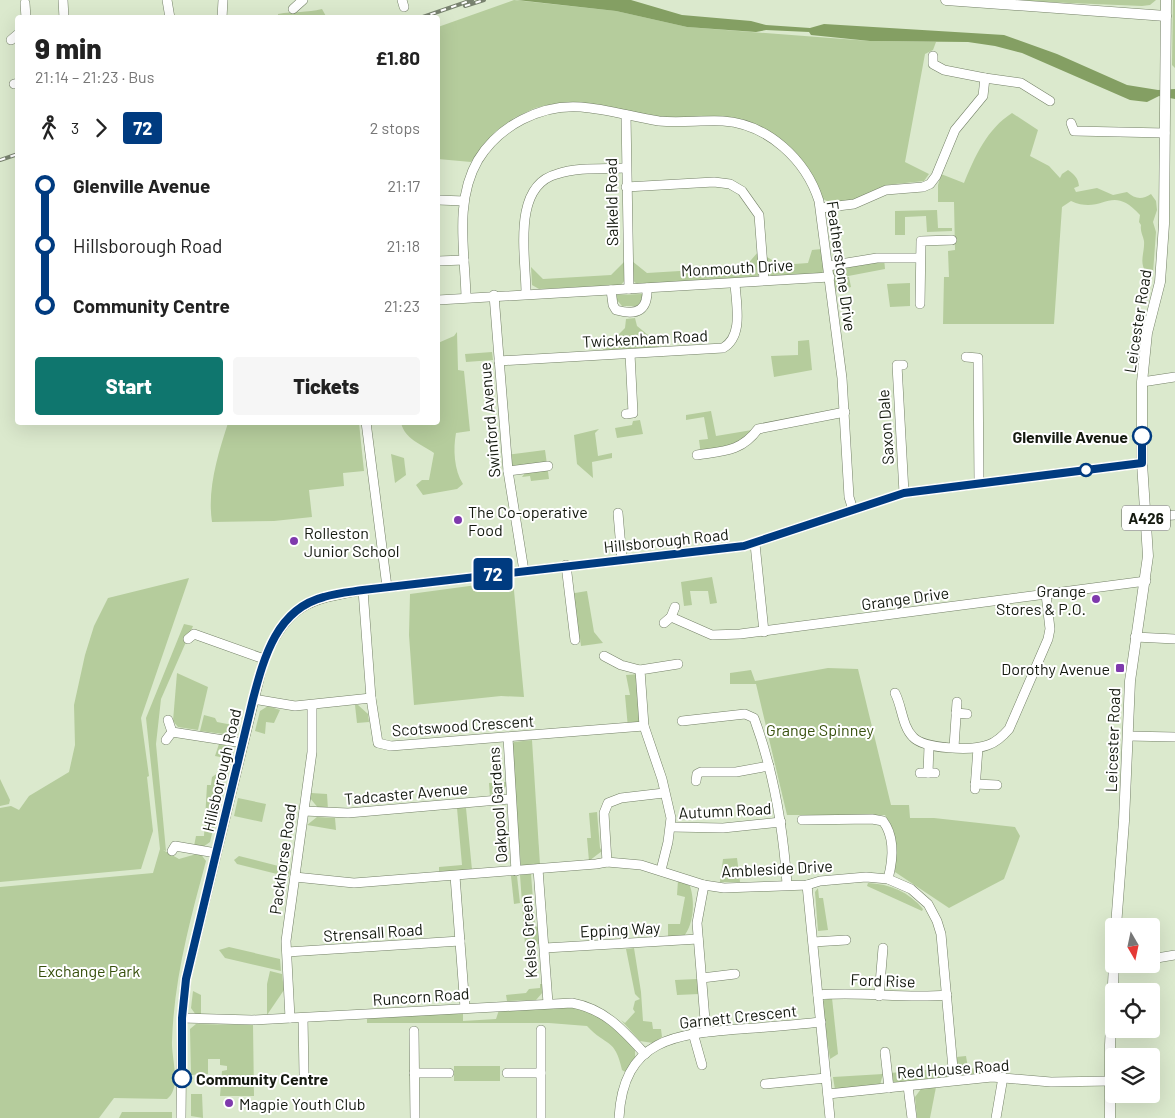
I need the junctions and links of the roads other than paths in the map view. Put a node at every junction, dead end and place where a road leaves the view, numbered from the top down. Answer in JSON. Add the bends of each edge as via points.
{"nodes":[{"id":1,"x":63,"y":0,"type":"edge"},
{"id":2,"x":167,"y":0,"type":"edge"},
{"id":3,"x":222,"y":0,"type":"edge"},
{"id":4,"x":946,"y":0,"type":"edge"},
{"id":5,"x":1166,"y":0,"type":"edge"},
{"id":6,"x":25,"y":3,"type":"dead end"},
{"id":7,"x":26,"y":15,"type":"edge"},
{"id":8,"x":64,"y":15,"type":"edge"},
{"id":9,"x":170,"y":15,"type":"edge"},
{"id":10,"x":222,"y":15,"type":"edge"},
{"id":11,"x":1166,"y":16,"type":"junction"},
{"id":12,"x":933,"y":56,"type":"dead end"},
{"id":13,"x":985,"y":78,"type":"junction"},
{"id":14,"x":1050,"y":101,"type":"dead end"},
{"id":15,"x":626,"y":115,"type":"junction"},
{"id":16,"x":1071,"y":123,"type":"dead end"},
{"id":17,"x":1165,"y":133,"type":"junction"},
{"id":18,"x":625,"y":168,"type":"junction"},
{"id":19,"x":626,"y":187,"type":"junction"},
{"id":20,"x":440,"y":200,"type":"edge"},
{"id":21,"x":464,"y":201,"type":"junction"},
{"id":22,"x":821,"y":208,"type":"junction"},
{"id":23,"x":952,"y":240,"type":"dead end"},
{"id":24,"x":920,"y":258,"type":"junction"},
{"id":25,"x":464,"y":260,"type":"junction"},
{"id":26,"x":440,"y":261,"type":"edge"},
{"id":27,"x":828,"y":266,"type":"junction"},
{"id":28,"x":830,"y":277,"type":"junction"},
{"id":29,"x":764,"y":280,"type":"junction"},
{"id":30,"x":734,"y":283,"type":"junction"},
{"id":31,"x":647,"y":288,"type":"junction"},
{"id":32,"x":629,"y":289,"type":"junction"},
{"id":33,"x":611,"y":290,"type":"junction"},
{"id":34,"x":526,"y":294,"type":"junction"},
{"id":35,"x":494,"y":296,"type":"junction"},
{"id":36,"x":466,"y":297,"type":"junction"},
{"id":37,"x":440,"y":300,"type":"edge"},
{"id":38,"x":920,"y":304,"type":"dead end"},
{"id":39,"x":630,"y":354,"type":"junction"},
{"id":40,"x":966,"y":357,"type":"dead end"},
{"id":41,"x":499,"y":361,"type":"junction"},
{"id":42,"x":904,"y":365,"type":"dead end"},
{"id":43,"x":1175,"y":377,"type":"edge"},
{"id":44,"x":1142,"y":382,"type":"junction"},
{"id":45,"x":845,"y":412,"type":"junction"},
{"id":46,"x":631,"y":415,"type":"dead end"},
{"id":47,"x":366,"y":425,"type":"edge"},
{"id":48,"x":697,"y":455,"type":"dead end"},
{"id":49,"x":1142,"y":463,"type":"junction"},
{"id":50,"x":548,"y":466,"type":"dead end"},
{"id":51,"x":508,"y":471,"type":"junction"},
{"id":52,"x":979,"y":484,"type":"junction"},
{"id":53,"x":904,"y":493,"type":"junction"},
{"id":54,"x":853,"y":510,"type":"junction"},
{"id":55,"x":618,"y":513,"type":"dead end"},
{"id":56,"x":1175,"y":515,"type":"edge"},
{"id":57,"x":1146,"y":517,"type":"junction"},
{"id":58,"x":755,"y":544,"type":"junction"},
{"id":59,"x":622,"y":560,"type":"junction"},
{"id":60,"x":566,"y":565,"type":"junction"},
{"id":61,"x":524,"y":571,"type":"junction"},
{"id":62,"x":1146,"y":581,"type":"junction"},
{"id":63,"x":387,"y":587,"type":"junction"},
{"id":64,"x":363,"y":590,"type":"junction"},
{"id":65,"x":1046,"y":594,"type":"junction"},
{"id":66,"x":675,"y":607,"type":"dead end"},
{"id":67,"x":764,"y":632,"type":"junction"},
{"id":68,"x":192,"y":633,"type":"dead end"},
{"id":69,"x":1135,"y":637,"type":"junction"},
{"id":70,"x":1175,"y":639,"type":"edge"},
{"id":71,"x":575,"y":640,"type":"dead end"},
{"id":72,"x":604,"y":656,"type":"dead end"},
{"id":73,"x":264,"y":659,"type":"junction"},
{"id":74,"x":678,"y":664,"type":"dead end"},
{"id":75,"x":640,"y":670,"type":"junction"},
{"id":76,"x":895,"y":694,"type":"dead end"},
{"id":77,"x":371,"y":698,"type":"junction"},
{"id":78,"x":253,"y":699,"type":"junction"},
{"id":79,"x":908,"y":700,"type":"dead end"},
{"id":80,"x":957,"y":702,"type":"dead end"},
{"id":81,"x":312,"y":705,"type":"junction"},
{"id":82,"x":901,"y":706,"type":"junction"},
{"id":83,"x":691,"y":710,"type":"dead end"},
{"id":84,"x":956,"y":713,"type":"junction"},
{"id":85,"x":967,"y":714,"type":"dead end"},
{"id":86,"x":168,"y":720,"type":"dead end"},
{"id":87,"x":692,"y":720,"type":"junction"},
{"id":88,"x":682,"y":721,"type":"dead end"},
{"id":89,"x":644,"y":726,"type":"junction"},
{"id":90,"x":172,"y":732,"type":"junction"},
{"id":91,"x":1128,"y":736,"type":"junction"},
{"id":92,"x":1175,"y":737,"type":"edge"},
{"id":93,"x":508,"y":738,"type":"junction"},
{"id":94,"x":166,"y":740,"type":"dead end"},
{"id":95,"x":243,"y":743,"type":"junction"},
{"id":96,"x":930,"y":746,"type":"junction"},
{"id":97,"x":954,"y":747,"type":"junction"},
{"id":98,"x":978,"y":748,"type":"junction"},
{"id":99,"x":769,"y":766,"type":"junction"},
{"id":100,"x":928,"y":773,"type":"dead end"},
{"id":101,"x":695,"y":774,"type":"dead end"},
{"id":102,"x":997,"y":785,"type":"dead end"},
{"id":103,"x":664,"y":793,"type":"junction"},
{"id":104,"x":512,"y":799,"type":"junction"},
{"id":105,"x":304,"y":811,"type":"junction"},
{"id":106,"x":802,"y":820,"type":"dead end"},
{"id":107,"x":781,"y":822,"type":"junction"},
{"id":108,"x":671,"y":827,"type":"junction"},
{"id":109,"x":173,"y":846,"type":"dead end"},
{"id":110,"x":216,"y":853,"type":"junction"},
{"id":111,"x":607,"y":862,"type":"junction"},
{"id":112,"x":538,"y":869,"type":"junction"},
{"id":113,"x":661,"y":870,"type":"junction"},
{"id":114,"x":516,"y":871,"type":"junction"},
{"id":115,"x":455,"y":876,"type":"junction"},
{"id":116,"x":295,"y":877,"type":"junction"},
{"id":117,"x":888,"y":878,"type":"junction"},
{"id":118,"x":787,"y":884,"type":"junction"},
{"id":119,"x":807,"y":884,"type":"junction"},
{"id":120,"x":704,"y":885,"type":"junction"},
{"id":121,"x":1117,"y":918,"type":"edge"},
{"id":122,"x":698,"y":939,"type":"junction"},
{"id":123,"x":846,"y":940,"type":"dead end"},
{"id":124,"x":460,"y":941,"type":"junction"},
{"id":125,"x":813,"y":942,"type":"junction"},
{"id":126,"x":545,"y":948,"type":"junction"},
{"id":127,"x":287,"y":952,"type":"junction"},
{"id":128,"x":885,"y":953,"type":"dead end"},
{"id":129,"x":1175,"y":955,"type":"edge"},
{"id":130,"x":1160,"y":958,"type":"edge"},
{"id":131,"x":1114,"y":973,"type":"edge"},
{"id":132,"x":735,"y":974,"type":"dead end"},
{"id":133,"x":702,"y":978,"type":"junction"},
{"id":134,"x":818,"y":995,"type":"junction"},
{"id":135,"x":947,"y":995,"type":"junction"},
{"id":136,"x":879,"y":996,"type":"junction"},
{"id":137,"x":548,"y":1003,"type":"junction"},
{"id":138,"x":465,"y":1008,"type":"junction"},
{"id":139,"x":182,"y":1018,"type":"junction"},
{"id":140,"x":290,"y":1018,"type":"junction"},
{"id":141,"x":303,"y":1018,"type":"junction"},
{"id":142,"x":821,"y":1022,"type":"junction"},
{"id":143,"x":540,"y":1030,"type":"dead end"},
{"id":144,"x":414,"y":1031,"type":"dead end"},
{"id":145,"x":706,"y":1032,"type":"junction"},
{"id":146,"x":693,"y":1033,"type":"junction"},
{"id":147,"x":1111,"y":1048,"type":"edge"},
{"id":148,"x":885,"y":1052,"type":"dead end"},
{"id":149,"x":645,"y":1054,"type":"junction"},
{"id":150,"x":702,"y":1066,"type":"dead end"},
{"id":151,"x":414,"y":1073,"type":"junction"},
{"id":152,"x":449,"y":1073,"type":"dead end"},
{"id":153,"x":507,"y":1073,"type":"dead end"},
{"id":154,"x":541,"y":1073,"type":"junction"},
{"id":155,"x":304,"y":1074,"type":"dead end"},
{"id":156,"x":1003,"y":1077,"type":"junction"},
{"id":157,"x":826,"y":1078,"type":"junction"},
{"id":158,"x":954,"y":1080,"type":"junction"},
{"id":159,"x":1105,"y":1081,"type":"edge"},
{"id":160,"x":765,"y":1084,"type":"dead end"},
{"id":161,"x":908,"y":1086,"type":"junction"},
{"id":162,"x":888,"y":1088,"type":"junction"},
{"id":163,"x":828,"y":1094,"type":"junction"},
{"id":164,"x":1110,"y":1103,"type":"edge"},
{"id":165,"x":181,"y":1118,"type":"edge"},
{"id":166,"x":415,"y":1118,"type":"edge"},
{"id":167,"x":541,"y":1118,"type":"edge"},
{"id":168,"x":619,"y":1118,"type":"edge"},
{"id":169,"x":830,"y":1118,"type":"edge"},
{"id":170,"x":912,"y":1118,"type":"edge"},
{"id":171,"x":996,"y":1118,"type":"edge"},
{"id":172,"x":1110,"y":1118,"type":"edge"}],
"edges":[{"from":1,"to":8,"type":"street"},
{"from":2,"to":9,"type":"street"},
{"from":3,"to":10,"type":"street"},
{"from":4,"to":11,"type":"main road"},
{"from":5,"to":11,"type":"main road","number":"A426"},
{"from":6,"to":7,"type":"street"},
{"from":11,"to":17,"type":"main road","name":"Leicester Road","number":"A426"},
{"from":12,"to":13,"type":"street","via":[[933,64],[944,70]]},
{"from":13,"to":14,"type":"street","via":[[1021,83]]},
{"from":13,"to":22,"type":"street","via":[[983,96],[955,130],[930,184],[886,190],[854,204]]},
{"from":15,"to":18,"type":"street","name":"Salkeld Road"},
{"from":15,"to":21,"type":"street","name":"Featherstone Drive","via":[[567,107],[521,120],[487,148],[474,168]]},
{"from":15,"to":22,"type":"street","name":"Featherstone Drive","via":[[669,122],[723,121],[762,133],[782,146],[798,163],[812,183]]},
{"from":16,"to":17,"type":"street","via":[[1074,131]]},
{"from":17,"to":44,"type":"main road","name":"Leicester Road","number":"A426","via":[[1160,282],[1147,333]]},
{"from":18,"to":19,"type":"street","name":"Salkeld Road"},
{"from":18,"to":34,"type":"street","via":[[562,172],[539,183],[525,209]]},
{"from":19,"to":29,"type":"street","via":[[714,182],[730,184],[742,191],[759,215]]},
{"from":19,"to":32,"type":"street","name":"Salkeld Road"},
{"from":20,"to":21,"type":"street"},
{"from":21,"to":25,"type":"street","name":"Featherstone Drive"},
{"from":22,"to":27,"type":"street","name":"Featherstone Drive"},
{"from":23,"to":24,"type":"street","via":[[921,241]]},
{"from":24,"to":27,"type":"street","via":[[878,258]]},
{"from":24,"to":38,"type":"street"},
{"from":25,"to":26,"type":"street"},
{"from":25,"to":36,"type":"street","name":"Featherstone Drive"},
{"from":27,"to":28,"type":"street","name":"Featherstone Drive"},
{"from":28,"to":29,"type":"street","name":"Monmouth Drive"},
{"from":28,"to":45,"type":"street","name":"Featherstone Drive"},
{"from":29,"to":30,"type":"street","name":"Monmouth Drive"},
{"from":30,"to":31,"type":"street","name":"Monmouth Drive"},
{"from":30,"to":39,"type":"street","name":"Twickenham Road","via":[[737,327],[729,344],[716,349]]},
{"from":31,"to":32,"type":"street","name":"Monmouth Drive"},
{"from":31,"to":33,"type":"street","via":[[646,304],[630,312],[616,310]]},
{"from":32,"to":33,"type":"street","name":"Monmouth Drive"},
{"from":33,"to":34,"type":"street","name":"Monmouth Drive"},
{"from":34,"to":35,"type":"street","name":"Monmouth Drive"},
{"from":35,"to":36,"type":"street","name":"Monmouth Drive"},
{"from":35,"to":41,"type":"street","name":"Swinford Avenue"},
{"from":36,"to":37,"type":"street","name":"Monmouth Drive"},
{"from":39,"to":41,"type":"street","name":"Twickenham Road"},
{"from":39,"to":46,"type":"street"},
{"from":40,"to":52,"type":"street","via":[[982,358]]},
{"from":41,"to":51,"type":"street","name":"Swinford Avenue"},
{"from":42,"to":53,"type":"street","name":"Saxon Dale","via":[[897,365]]},
{"from":43,"to":44,"type":"street"},
{"from":44,"to":49,"type":"main road","name":"Leicester Road","number":"A426"},
{"from":45,"to":48,"type":"street","via":[[758,429],[750,441],[737,448]]},
{"from":45,"to":54,"type":"street","name":"Featherstone Drive"},
{"from":47,"to":63,"type":"street"},
{"from":49,"to":52,"type":"street","name":"Hillsborough Road"},
{"from":49,"to":57,"type":"main road","name":"Leicester Road","number":"A426"},
{"from":50,"to":51,"type":"street"},
{"from":51,"to":61,"type":"street","name":"Swinford Avenue"},
{"from":52,"to":53,"type":"street","name":"Hillsborough Road"},
{"from":53,"to":54,"type":"street","name":"Hillsborough Road"},
{"from":54,"to":58,"type":"street","name":"Hillsborough Road"},
{"from":55,"to":59,"type":"street"},
{"from":56,"to":57,"type":"street"},
{"from":57,"to":62,"type":"main road","name":"Leicester Road","number":"A426"},
{"from":58,"to":59,"type":"street","name":"Hillsborough Road"},
{"from":58,"to":67,"type":"street"},
{"from":59,"to":60,"type":"street","name":"Hillsborough Road"},
{"from":60,"to":61,"type":"street","name":"Hillsborough Road"},
{"from":60,"to":71,"type":"street"},
{"from":61,"to":63,"type":"street","name":"Hillsborough Road"},
{"from":62,"to":65,"type":"street","name":"Grange Drive"},
{"from":62,"to":69,"type":"main road","name":"Leicester Road","number":"A426"},
{"from":63,"to":64,"type":"street","name":"Hillsborough Road"},
{"from":64,"to":73,"type":"street","name":"Hillsborough Road","via":[[324,597],[299,608],[284,622]]},
{"from":64,"to":77,"type":"street","name":"Scotswood Crescent"},
{"from":65,"to":67,"type":"street","name":"Grange Drive"},
{"from":65,"to":98,"type":"street","via":[[1048,639],[1021,704],[1009,729],[1001,737]]},
{"from":66,"to":67,"type":"street","name":"Grange Drive","via":[[667,620],[712,634]]},
{"from":68,"to":73,"type":"street"},
{"from":69,"to":70,"type":"street"},
{"from":69,"to":91,"type":"main road","name":"Leicester Road","number":"A426"},
{"from":72,"to":75,"type":"street"},
{"from":73,"to":78,"type":"street","name":"Hillsborough Road"},
{"from":74,"to":75,"type":"street"},
{"from":75,"to":89,"type":"street"},
{"from":76,"to":82,"type":"street"},
{"from":77,"to":81,"type":"street"},
{"from":77,"to":93,"type":"street","name":"Scotswood Crescent","via":[[375,734],[378,742],[385,746]]},
{"from":78,"to":81,"type":"street","via":[[281,705]]},
{"from":78,"to":95,"type":"street","name":"Hillsborough Road"},
{"from":79,"to":82,"type":"street"},
{"from":80,"to":84,"type":"street"},
{"from":81,"to":105,"type":"street","name":"Packhorse Road","via":[[312,752]]},
{"from":82,"to":96,"type":"street","via":[[913,737]]},
{"from":83,"to":87,"type":"street"},
{"from":84,"to":85,"type":"street"},
{"from":84,"to":97,"type":"street"},
{"from":86,"to":90,"type":"street"},
{"from":87,"to":88,"type":"street"},
{"from":87,"to":99,"type":"street","via":[[745,714],[754,718]]},
{"from":89,"to":93,"type":"street","name":"Scotswood Crescent"},
{"from":89,"to":103,"type":"street"},
{"from":90,"to":94,"type":"street"},
{"from":90,"to":95,"type":"street"},
{"from":91,"to":92,"type":"street"},
{"from":91,"to":121,"type":"main road","name":"Leicester Road","number":"A426"},
{"from":93,"to":104,"type":"street","name":"Oakpool Gardens"},
{"from":95,"to":110,"type":"street","name":"Hillsborough Road"},
{"from":96,"to":97,"type":"street"},
{"from":96,"to":100,"type":"street"},
{"from":97,"to":98,"type":"street"},
{"from":98,"to":102,"type":"street","via":[[975,786]]},
{"from":99,"to":101,"type":"street"},
{"from":99,"to":107,"type":"street"},
{"from":103,"to":108,"type":"street","via":[[670,809]]},
{"from":103,"to":111,"type":"street","via":[[612,800],[605,806]]},
{"from":104,"to":105,"type":"street","name":"Tadcaster Avenue","via":[[348,814]]},
{"from":104,"to":114,"type":"street","name":"Oakpool Gardens"},
{"from":105,"to":116,"type":"street","name":"Packhorse Road"},
{"from":106,"to":117,"type":"street","via":[[883,821],[891,838]]},
{"from":107,"to":108,"type":"street","name":"Autumn Road","via":[[723,828]]},
{"from":107,"to":118,"type":"street"},
{"from":108,"to":113,"type":"street"},
{"from":109,"to":110,"type":"street"},
{"from":110,"to":139,"type":"street","name":"Hillsborough Road","via":[[190,962]]},
{"from":111,"to":112,"type":"street","name":"Ambleside Drive"},
{"from":111,"to":113,"type":"street","name":"Ambleside Drive"},
{"from":112,"to":114,"type":"street","name":"Ambleside Drive"},
{"from":112,"to":126,"type":"street","name":"Kelso Green"},
{"from":113,"to":120,"type":"street","name":"Ambleside Drive"},
{"from":114,"to":115,"type":"street","name":"Ambleside Drive"},
{"from":115,"to":116,"type":"street","name":"Ambleside Drive","via":[[354,883]]},
{"from":115,"to":124,"type":"street"},
{"from":116,"to":127,"type":"street","name":"Packhorse Road"},
{"from":117,"to":119,"type":"street","name":"Ambleside Drive","via":[[866,877]]},
{"from":117,"to":135,"type":"street","name":"Ambleside Drive","via":[[917,893],[938,920]]},
{"from":118,"to":119,"type":"street","name":"Ambleside Drive"},
{"from":118,"to":120,"type":"street","name":"Ambleside Drive","via":[[742,888]]},
{"from":119,"to":125,"type":"street"},
{"from":120,"to":122,"type":"street","via":[[698,908]]},
{"from":122,"to":126,"type":"street","name":"Epping Way"},
{"from":122,"to":133,"type":"street"},
{"from":123,"to":125,"type":"street"},
{"from":124,"to":127,"type":"street","name":"Strensall Road"},
{"from":124,"to":138,"type":"street"},
{"from":125,"to":134,"type":"street"},
{"from":126,"to":137,"type":"street","name":"Kelso Green"},
{"from":127,"to":140,"type":"street","name":"Packhorse Road"},
{"from":128,"to":136,"type":"street"},
{"from":129,"to":130,"type":"street"},
{"from":131,"to":147,"type":"main road"},
{"from":132,"to":133,"type":"street"},
{"from":133,"to":145,"type":"street"},
{"from":134,"to":136,"type":"street","name":"Ford Rise"},
{"from":134,"to":142,"type":"street"},
{"from":135,"to":136,"type":"street","name":"Ford Rise"},
{"from":135,"to":158,"type":"street","name":"Ambleside Drive"},
{"from":137,"to":138,"type":"street","name":"Runcorn Road"},
{"from":137,"to":149,"type":"street","name":"Runcorn Road","via":[[572,1003],[595,1009],[613,1021]]},
{"from":138,"to":141,"type":"street","name":"Runcorn Road"},
{"from":139,"to":140,"type":"street","name":"Runcorn Road"},
{"from":139,"to":165,"type":"street","name":"Hillsborough Road"},
{"from":140,"to":141,"type":"street","name":"Runcorn Road"},
{"from":141,"to":155,"type":"street"},
{"from":142,"to":145,"type":"street","name":"Garnett Crescent"},
{"from":142,"to":157,"type":"street"},
{"from":143,"to":154,"type":"street"},
{"from":144,"to":151,"type":"street"},
{"from":145,"to":146,"type":"street","name":"Garnett Crescent"},
{"from":146,"to":149,"type":"street","name":"Garnett Crescent","via":[[667,1039]]},
{"from":146,"to":150,"type":"street"},
{"from":148,"to":162,"type":"street"},
{"from":149,"to":168,"type":"street","name":"Garnett Crescent","via":[[626,1080]]},
{"from":151,"to":152,"type":"street"},
{"from":151,"to":166,"type":"street"},
{"from":153,"to":154,"type":"street"},
{"from":154,"to":167,"type":"street"},
{"from":156,"to":158,"type":"street","name":"Red House Road"},
{"from":156,"to":159,"type":"street","name":"Red House Road","via":[[1050,1082]]},
{"from":156,"to":171,"type":"street"},
{"from":157,"to":160,"type":"street"},
{"from":157,"to":163,"type":"street"},
{"from":158,"to":161,"type":"street","name":"Red House Road"},
{"from":161,"to":162,"type":"street","name":"Red House Road"},
{"from":161,"to":170,"type":"street"},
{"from":162,"to":163,"type":"street","name":"Red House Road"},
{"from":163,"to":169,"type":"street"},
{"from":164,"to":172,"type":"main road"}]}
